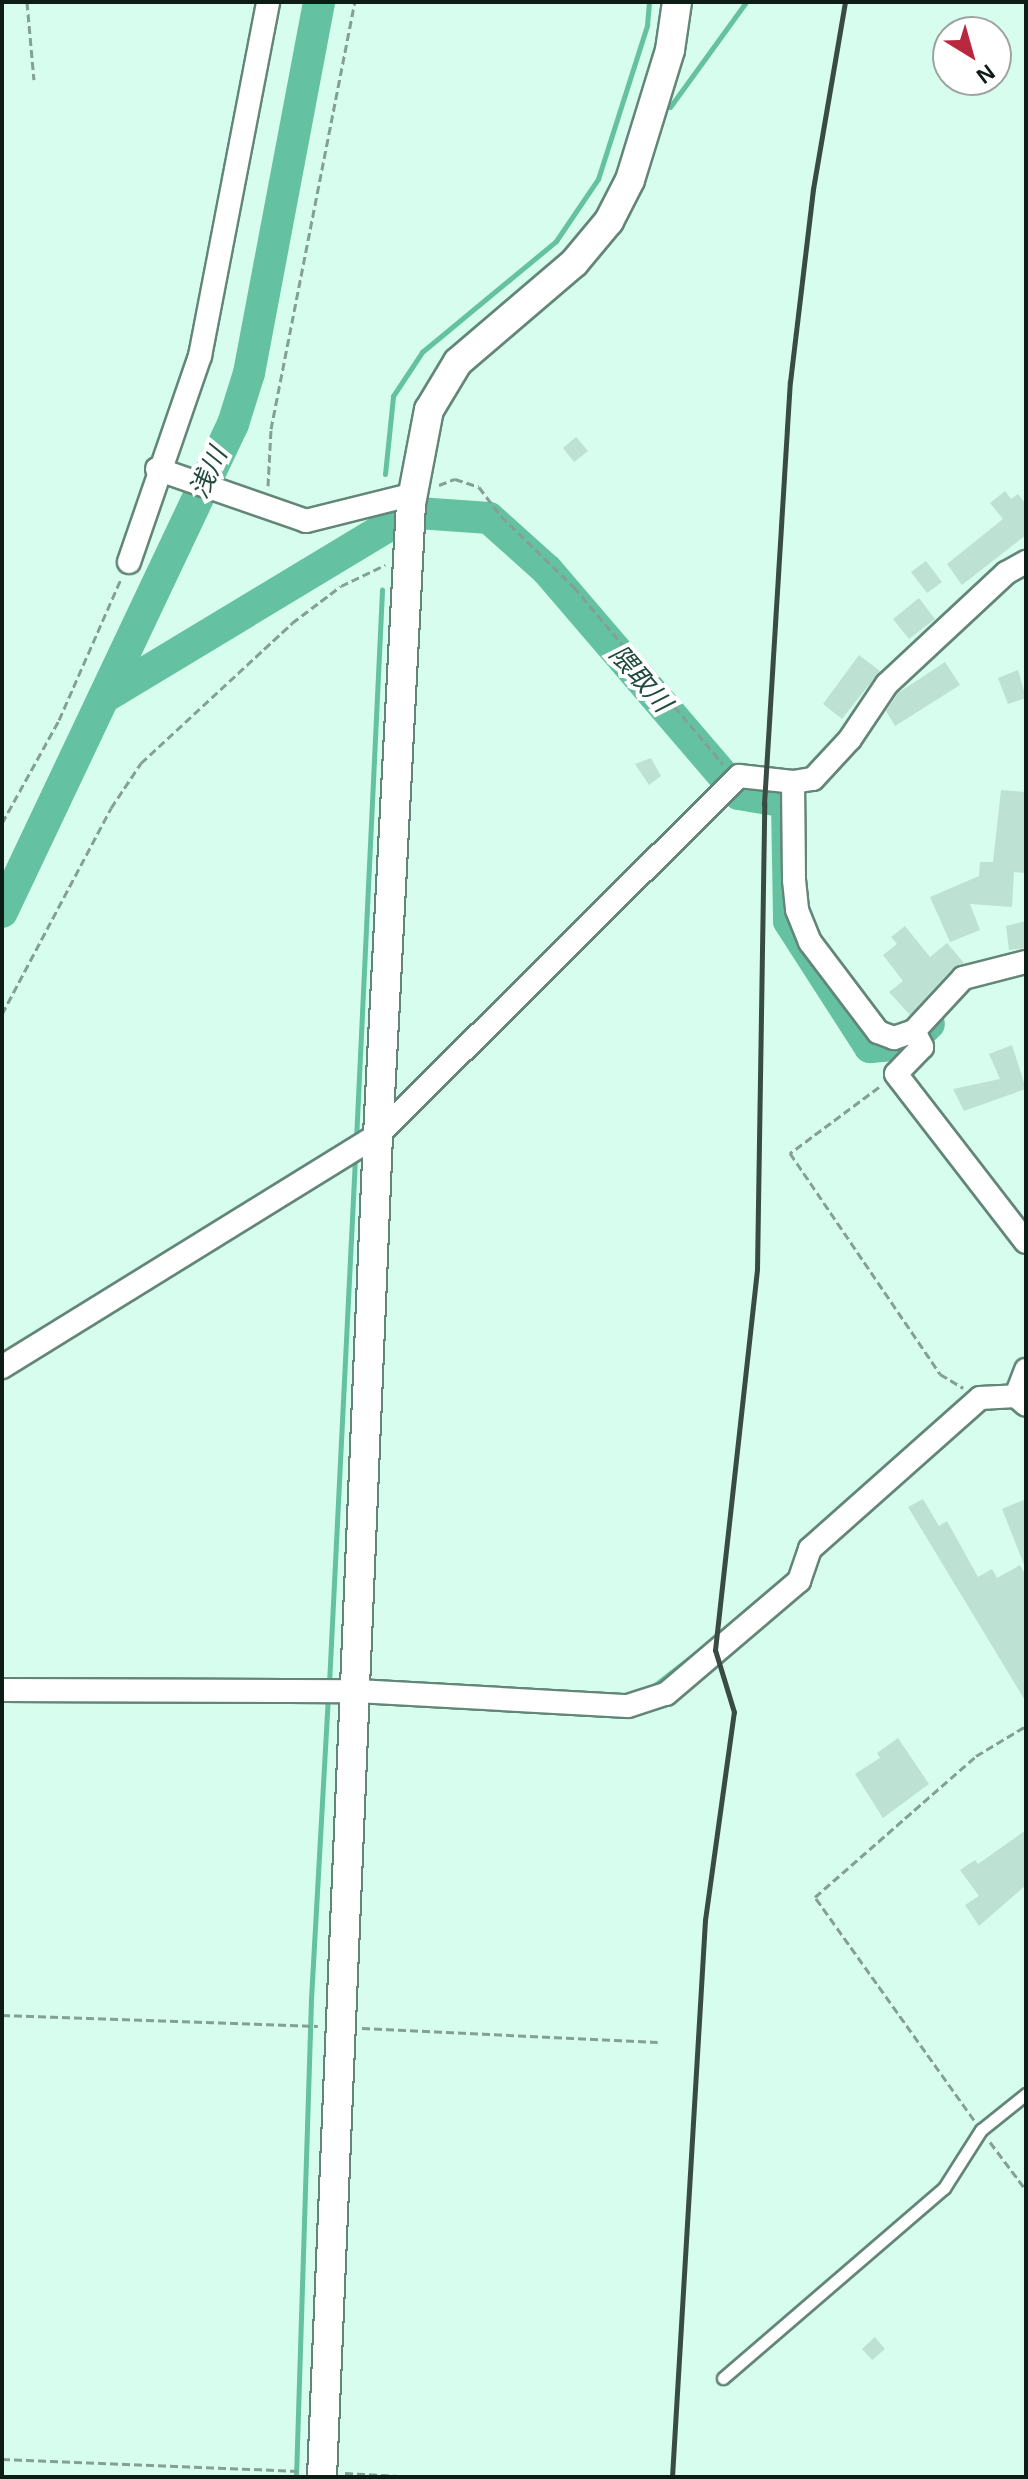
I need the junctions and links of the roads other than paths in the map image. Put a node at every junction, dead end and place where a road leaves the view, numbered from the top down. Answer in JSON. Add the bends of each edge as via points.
{"nodes":[{"id":1,"x":268,"y":2,"type":"edge"},
{"id":2,"x":677,"y":2,"type":"edge"},
{"id":3,"x":161,"y":470,"type":"junction"},
{"id":4,"x":412,"y":499,"type":"junction"},
{"id":5,"x":129,"y":562,"type":"road end"},
{"id":6,"x":1026,"y":562,"type":"edge"},
{"id":7,"x":793,"y":782,"type":"junction"},
{"id":8,"x":1026,"y":962,"type":"edge"},
{"id":9,"x":916,"y":1035,"type":"junction"},
{"id":10,"x":378,"y":1135,"type":"junction"},
{"id":11,"x":1026,"y":1242,"type":"edge"},
{"id":12,"x":2,"y":1367,"type":"edge"},
{"id":13,"x":1026,"y":1370,"type":"edge"},
{"id":14,"x":1021,"y":1401,"type":"edge"},
{"id":15,"x":2,"y":1690,"type":"edge"},
{"id":16,"x":357,"y":1691,"type":"junction"},
{"id":17,"x":1026,"y":2094,"type":"edge"},
{"id":18,"x":723,"y":2378,"type":"dead end"},
{"id":19,"x":322,"y":2474,"type":"edge"}],
"edges":[{"from":1,"to":3,"type":"street","via":[[200,356]]},
{"from":2,"to":4,"type":"street","via":[[670,50],[639,151],[609,221],[574,263],[458,362],[429,410]]},
{"from":3,"to":4,"type":"street","via":[[306,521]]},
{"from":3,"to":5,"type":"street"},
{"from":4,"to":10,"type":"street"},
{"from":6,"to":7,"type":"street","via":[[1006,573],[887,684],[819,774]]},
{"from":7,"to":9,"type":"street","via":[[797,910],[810,942],[878,1032],[894,1038]]},
{"from":7,"to":10,"type":"street","via":[[733,782]]},
{"from":8,"to":9,"type":"street","via":[[963,978]]},
{"from":9,"to":11,"type":"street","via":[[922,1047],[896,1074]]},
{"from":10,"to":12,"type":"street"},
{"from":10,"to":16,"type":"street"},
{"from":13,"to":14,"type":"street"},
{"from":14,"to":16,"type":"street","via":[[980,1398],[810,1549],[799,1581],[666,1694],[628,1706]]},
{"from":15,"to":16,"type":"street"},
{"from":16,"to":19,"type":"street"},
{"from":17,"to":18,"type":"lane","via":[[981,2130],[944,2188]]}]}
